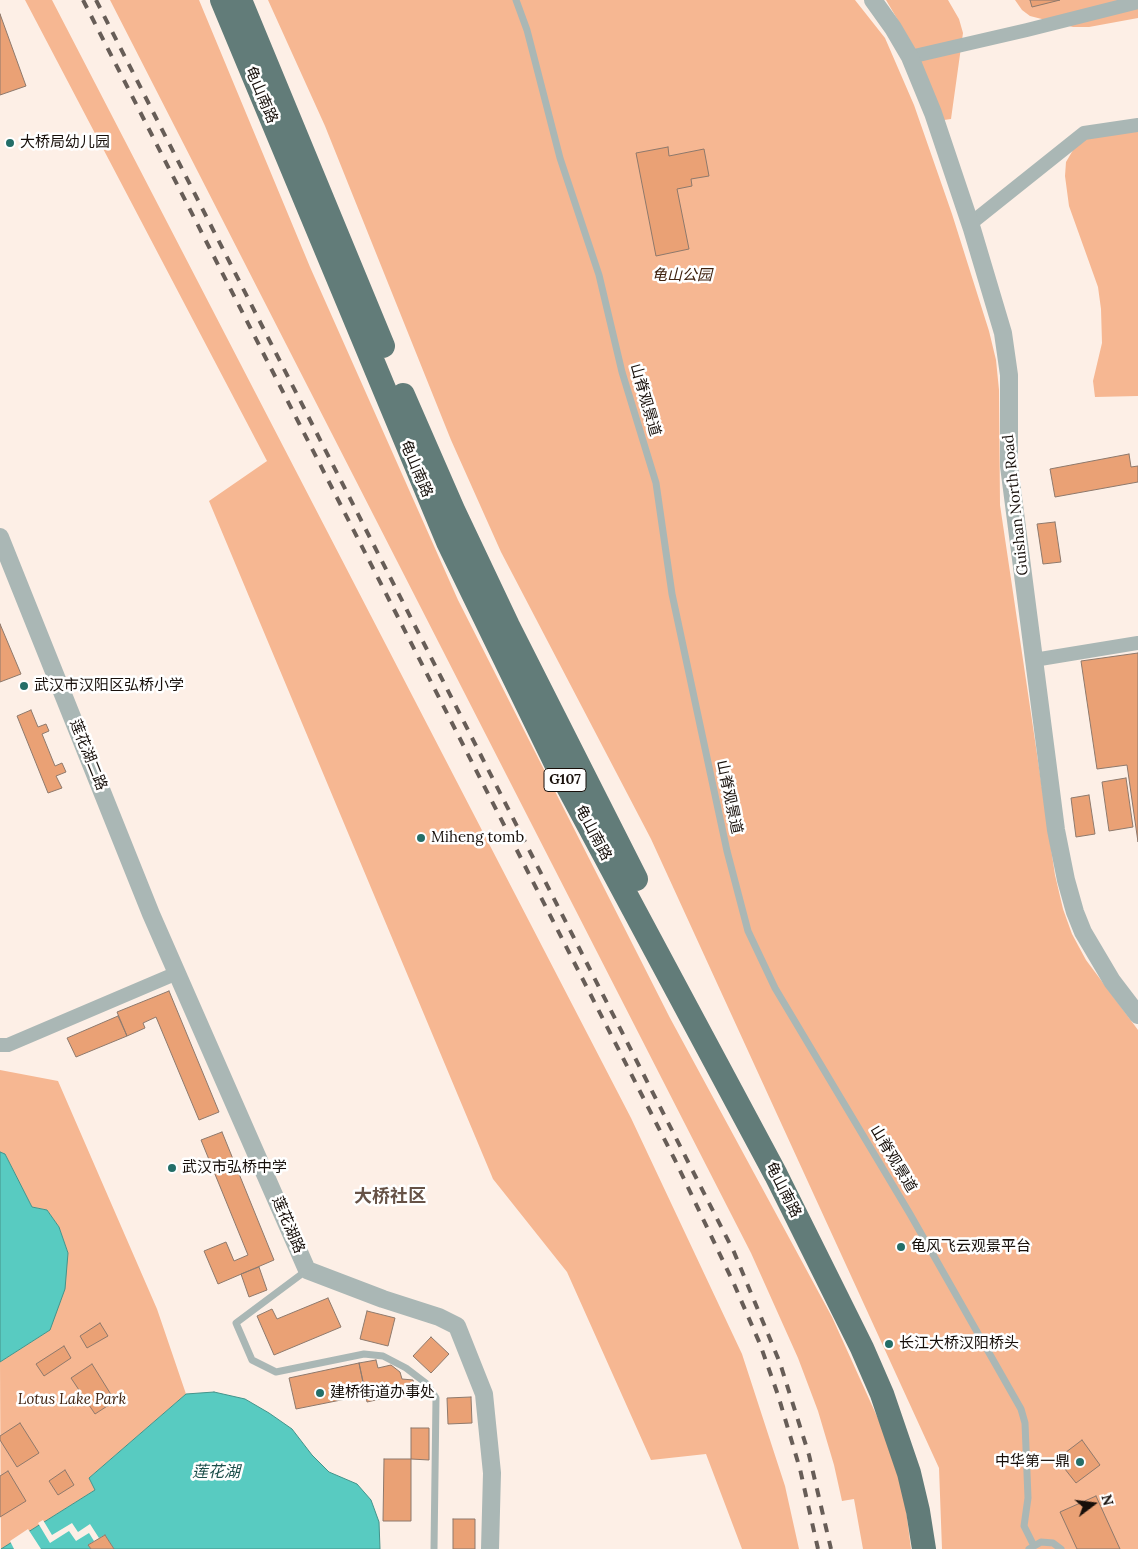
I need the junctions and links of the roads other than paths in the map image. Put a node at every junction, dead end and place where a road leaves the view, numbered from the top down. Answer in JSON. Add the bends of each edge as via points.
{"nodes":[{"id":1,"x":222,"y":0,"type":"edge"},
{"id":2,"x":240,"y":0,"type":"edge"},
{"id":3,"x":516,"y":0,"type":"edge"},
{"id":4,"x":873,"y":0,"type":"edge"},
{"id":5,"x":1138,"y":2,"type":"edge"},
{"id":6,"x":910,"y":57,"type":"junction"},
{"id":7,"x":1138,"y":125,"type":"edge"},
{"id":8,"x":970,"y":224,"type":"junction"},
{"id":9,"x":0,"y":537,"type":"edge"},
{"id":10,"x":1138,"y":643,"type":"edge"},
{"id":11,"x":1034,"y":660,"type":"junction"},
{"id":12,"x":177,"y":973,"type":"junction"},
{"id":13,"x":1138,"y":1015,"type":"edge"},
{"id":14,"x":0,"y":1045,"type":"edge"},
{"id":15,"x":307,"y":1270,"type":"junction"},
{"id":16,"x":1032,"y":1548,"type":"edge"},
{"id":17,"x":434,"y":1549,"type":"edge"},
{"id":18,"x":490,"y":1549,"type":"edge"},
{"id":19,"x":924,"y":1549,"type":"edge"},
{"id":20,"x":934,"y":1549,"type":"edge"},
{"id":21,"x":1061,"y":1549,"type":"edge"}],
"edges":[{"from":1,"to":19,"type":"highway","name":"龟山南路","number":"G107","via":[[448,542],[559,770],[776,1175],[862,1348],[882,1394],[909,1473]]},
{"from":2,"to":20,"type":"highway","name":"龟山南路","number":"G107","via":[[454,512],[891,1390],[926,1500]]},
{"from":3,"to":16,"type":"lane","name":"山脊观景道","via":[[527,30],[560,158],[599,275],[622,372],[656,483],[672,594],[727,851],[748,931],[780,996],[1021,1409],[1025,1423],[1028,1498],[1024,1526]]},
{"from":4,"to":6,"type":"street","name":"Guishan North Road"},
{"from":5,"to":6,"type":"street"},
{"from":6,"to":8,"type":"street","name":"Guishan North Road","via":[[933,113]]},
{"from":7,"to":8,"type":"street","via":[[1084,133]]},
{"from":8,"to":11,"type":"street","name":"Guishan North Road","via":[[1006,349],[1009,466]]},
{"from":9,"to":12,"type":"street","name":"莲花湖二路"},
{"from":10,"to":11,"type":"street"},
{"from":11,"to":13,"type":"street","name":"Guishan North Road","via":[[1056,830],[1075,912],[1095,954]]},
{"from":12,"to":14,"type":"street"},
{"from":12,"to":15,"type":"street","name":"莲花湖路"},
{"from":15,"to":17,"type":"lane","via":[[236,1323],[252,1360],[276,1372],[364,1354],[383,1356],[427,1384],[436,1398]]},
{"from":15,"to":18,"type":"street","name":"莲花湖路","via":[[457,1326],[484,1394],[492,1473]]},
{"from":16,"to":21,"type":"lane","via":[[1041,1542],[1053,1542]]}]}
